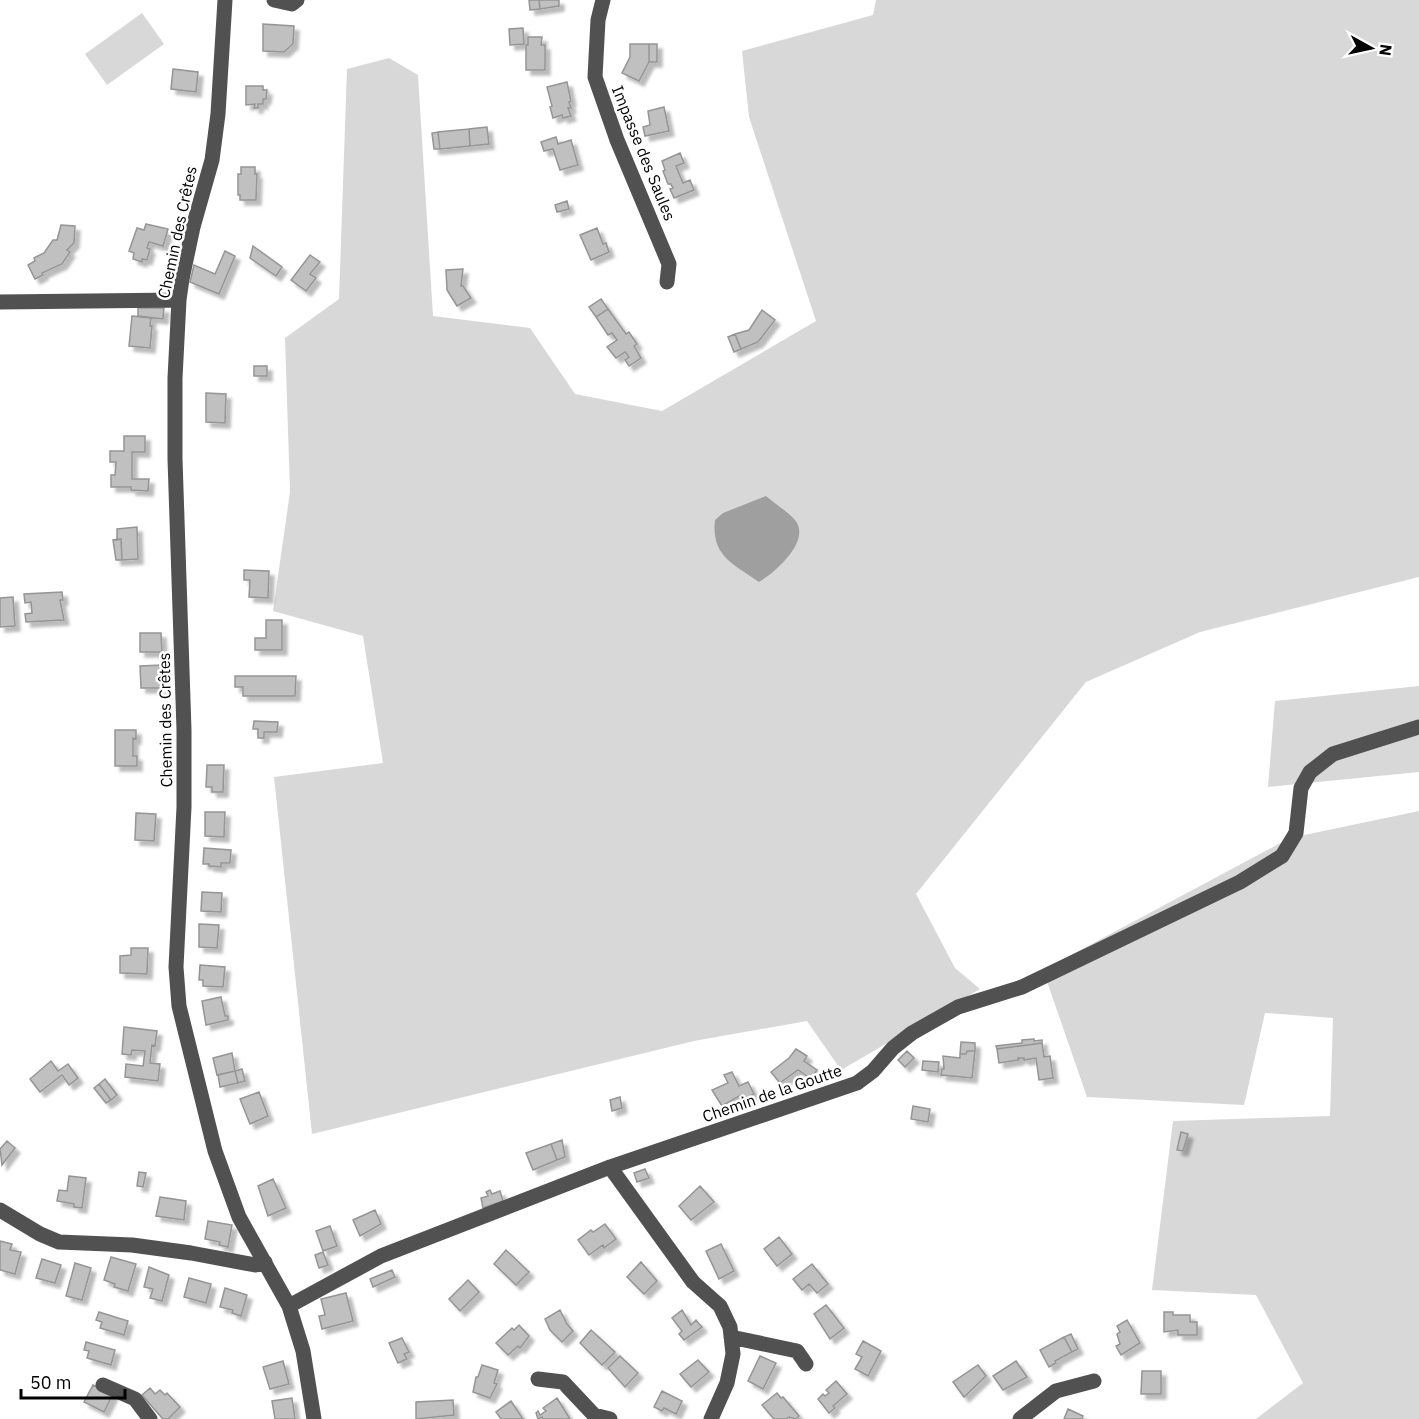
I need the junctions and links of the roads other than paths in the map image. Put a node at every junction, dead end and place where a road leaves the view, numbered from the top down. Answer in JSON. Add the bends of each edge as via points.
{"nodes":[{"id":1,"x":225,"y":0,"type":"edge"},
{"id":2,"x":274,"y":0,"type":"edge"},
{"id":3,"x":297,"y":0,"type":"edge"},
{"id":4,"x":603,"y":0,"type":"edge"},
{"id":5,"x":667,"y":282,"type":"dead end"},
{"id":6,"x":179,"y":300,"type":"junction"},
{"id":7,"x":0,"y":302,"type":"edge"},
{"id":8,"x":1419,"y":727,"type":"edge"},
{"id":9,"x":610,"y":1167,"type":"junction"},
{"id":10,"x":0,"y":1210,"type":"edge"},
{"id":11,"x":265,"y":1262,"type":"junction"},
{"id":12,"x":289,"y":1306,"type":"junction"},
{"id":13,"x":731,"y":1337,"type":"junction"},
{"id":14,"x":806,"y":1364,"type":"dead end"},
{"id":15,"x":538,"y":1378,"type":"dead end"},
{"id":16,"x":1094,"y":1381,"type":"dead end"},
{"id":17,"x":103,"y":1384,"type":"dead end"},
{"id":18,"x":150,"y":1419,"type":"edge"},
{"id":19,"x":314,"y":1419,"type":"edge"},
{"id":20,"x":610,"y":1419,"type":"edge"},
{"id":21,"x":711,"y":1419,"type":"edge"},
{"id":22,"x":1020,"y":1419,"type":"edge"}],
"edges":[{"from":1,"to":6,"type":"street","name":"Chemin des Crêtes","via":[[212,160],[193,227]]},
{"from":2,"to":3,"type":"street","via":[[292,4]]},
{"from":4,"to":5,"type":"street","name":"Impasse des Saules","via":[[595,77],[616,140],[669,264]]},
{"from":6,"to":7,"type":"street"},
{"from":6,"to":11,"type":"street","name":"Chemin des Crêtes","via":[[175,459],[184,796],[176,967],[179,1006],[215,1151],[239,1217]]},
{"from":8,"to":9,"type":"street","name":"Chemin de la Goutte","via":[[1333,754],[1310,772],[1301,788],[1296,833],[1282,856],[1240,882],[1022,987],[958,1007],[893,1047],[857,1083]]},
{"from":9,"to":12,"type":"street","name":"Chemin de la Goutte","via":[[381,1256]]},
{"from":9,"to":13,"type":"street","via":[[693,1282],[720,1306]]},
{"from":10,"to":11,"type":"street","via":[[59,1242],[132,1245],[255,1265]]},
{"from":11,"to":12,"type":"street","name":"Chemin des Crêtes"},
{"from":12,"to":19,"type":"street","name":"Chemin des Crêtes","via":[[303,1351]]},
{"from":13,"to":14,"type":"street","via":[[797,1351]]},
{"from":13,"to":21,"type":"street","via":[[733,1354],[728,1383]]},
{"from":15,"to":20,"type":"street","via":[[563,1382],[594,1415]]},
{"from":16,"to":22,"type":"street","via":[[1056,1391]]},
{"from":17,"to":18,"type":"street","via":[[135,1399]]}]}
